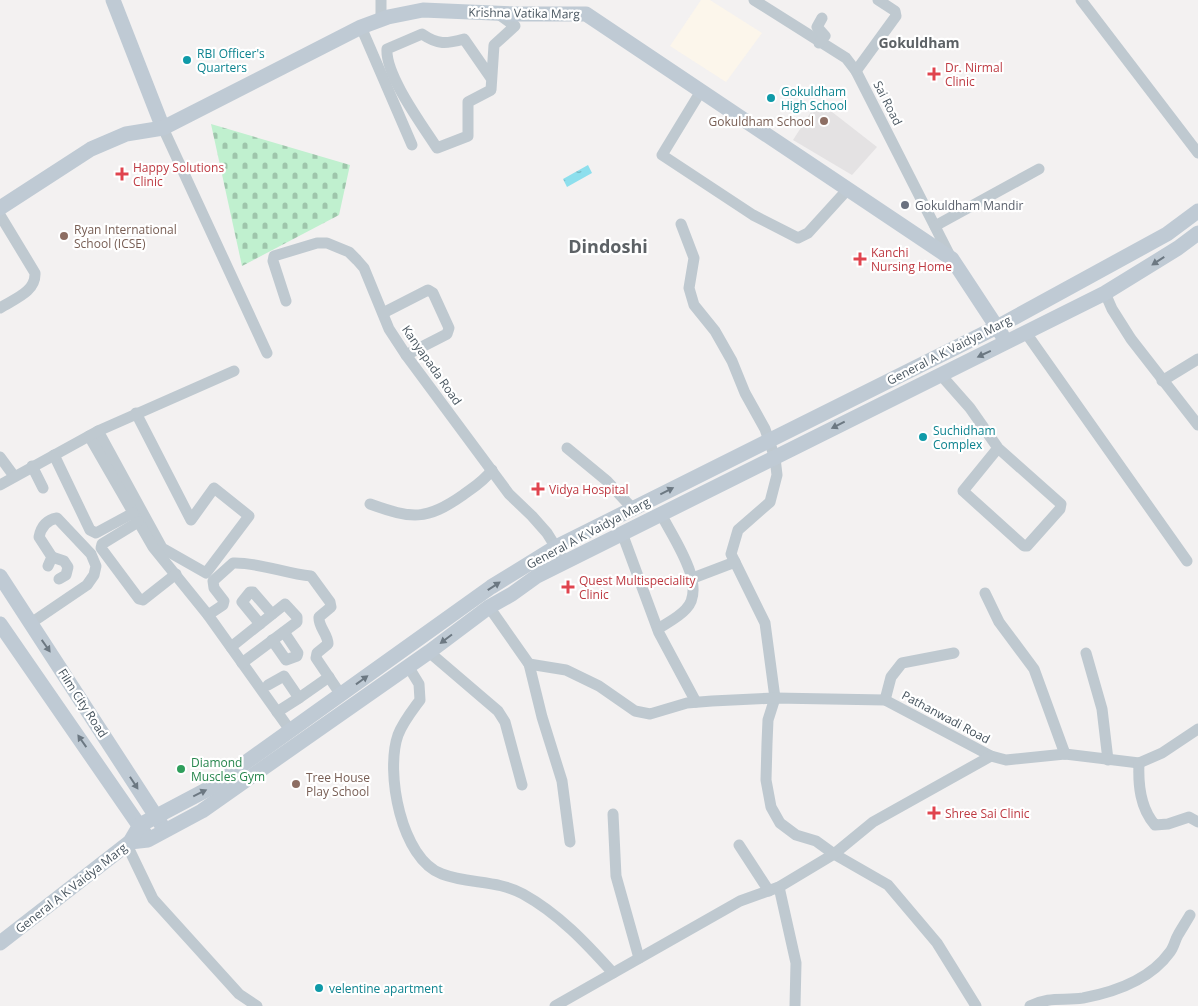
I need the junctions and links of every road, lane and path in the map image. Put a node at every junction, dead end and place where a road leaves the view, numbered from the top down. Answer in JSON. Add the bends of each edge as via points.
{"nodes":[{"id":1,"x":113,"y":0,"type":"edge"},
{"id":2,"x":381,"y":0,"type":"edge"},
{"id":3,"x":754,"y":0,"type":"edge"},
{"id":4,"x":878,"y":0,"type":"edge"},
{"id":5,"x":1081,"y":0,"type":"edge"},
{"id":6,"x":1090,"y":0,"type":"edge"},
{"id":7,"x":496,"y":12,"type":"junction"},
{"id":8,"x":1090,"y":12,"type":"junction"},
{"id":9,"x":822,"y":18,"type":"dead end"},
{"id":10,"x":381,"y":20,"type":"junction"},
{"id":11,"x":362,"y":27,"type":"junction"},
{"id":12,"x":825,"y":40,"type":"junction"},
{"id":13,"x":856,"y":71,"type":"junction"},
{"id":14,"x":491,"y":78,"type":"junction"},
{"id":15,"x":701,"y":91,"type":"junction"},
{"id":16,"x":164,"y":128,"type":"junction"},
{"id":17,"x":412,"y":145,"type":"dead end"},
{"id":18,"x":1198,"y":153,"type":"edge"},
{"id":19,"x":1039,"y":169,"type":"dead end"},
{"id":20,"x":848,"y":189,"type":"junction"},
{"id":21,"x":0,"y":208,"type":"edge"},
{"id":22,"x":1198,"y":211,"type":"edge"},
{"id":23,"x":0,"y":215,"type":"edge"},
{"id":24,"x":681,"y":224,"type":"dead end"},
{"id":25,"x":935,"y":226,"type":"junction"},
{"id":26,"x":1198,"y":233,"type":"edge"},
{"id":27,"x":952,"y":259,"type":"junction"},
{"id":28,"x":1105,"y":293,"type":"junction"},
{"id":29,"x":286,"y":301,"type":"dead end"},
{"id":30,"x":0,"y":308,"type":"edge"},
{"id":31,"x":383,"y":313,"type":"junction"},
{"id":32,"x":997,"y":327,"type":"junction"},
{"id":33,"x":1026,"y":333,"type":"junction"},
{"id":34,"x":1006,"y":343,"type":"junction"},
{"id":35,"x":267,"y":353,"type":"dead end"},
{"id":36,"x":406,"y":354,"type":"junction"},
{"id":37,"x":1198,"y":359,"type":"edge"},
{"id":38,"x":234,"y":371,"type":"dead end"},
{"id":39,"x":940,"y":374,"type":"junction"},
{"id":40,"x":1162,"y":380,"type":"junction"},
{"id":41,"x":136,"y":413,"type":"junction"},
{"id":42,"x":1198,"y":425,"type":"edge"},
{"id":43,"x":93,"y":433,"type":"junction"},
{"id":44,"x":769,"y":439,"type":"junction"},
{"id":45,"x":568,"y":448,"type":"dead end"},
{"id":46,"x":998,"y":448,"type":"junction"},
{"id":47,"x":54,"y":455,"type":"junction"},
{"id":48,"x":0,"y":457,"type":"edge"},
{"id":49,"x":775,"y":458,"type":"junction"},
{"id":50,"x":30,"y":468,"type":"junction"},
{"id":51,"x":492,"y":470,"type":"junction"},
{"id":52,"x":14,"y":476,"type":"junction"},
{"id":53,"x":0,"y":485,"type":"edge"},
{"id":54,"x":41,"y":489,"type":"dead end"},
{"id":55,"x":370,"y":504,"type":"dead end"},
{"id":56,"x":633,"y":509,"type":"junction"},
{"id":57,"x":661,"y":514,"type":"junction"},
{"id":58,"x":135,"y":517,"type":"junction"},
{"id":59,"x":622,"y":533,"type":"junction"},
{"id":60,"x":556,"y":547,"type":"junction"},
{"id":61,"x":1188,"y":561,"type":"dead end"},
{"id":62,"x":564,"y":562,"type":"junction"},
{"id":63,"x":735,"y":562,"type":"junction"},
{"id":64,"x":176,"y":574,"type":"junction"},
{"id":65,"x":0,"y":576,"type":"edge"},
{"id":66,"x":693,"y":578,"type":"junction"},
{"id":67,"x":59,"y":579,"type":"dead end"},
{"id":68,"x":985,"y":593,"type":"dead end"},
{"id":69,"x":489,"y":607,"type":"junction"},
{"id":70,"x":272,"y":614,"type":"junction"},
{"id":71,"x":208,"y":615,"type":"junction"},
{"id":72,"x":32,"y":623,"type":"junction"},
{"id":73,"x":0,"y":624,"type":"edge"},
{"id":74,"x":260,"y":624,"type":"junction"},
{"id":75,"x":658,"y":629,"type":"junction"},
{"id":76,"x":284,"y":632,"type":"junction"},
{"id":77,"x":272,"y":640,"type":"junction"},
{"id":78,"x":231,"y":647,"type":"junction"},
{"id":79,"x":429,"y":652,"type":"junction"},
{"id":80,"x":954,"y":653,"type":"dead end"},
{"id":81,"x":1086,"y":653,"type":"dead end"},
{"id":82,"x":242,"y":663,"type":"junction"},
{"id":83,"x":529,"y":664,"type":"junction"},
{"id":84,"x":408,"y":666,"type":"junction"},
{"id":85,"x":330,"y":677,"type":"junction"},
{"id":86,"x":268,"y":685,"type":"dead end"},
{"id":87,"x":341,"y":695,"type":"junction"},
{"id":88,"x":299,"y":698,"type":"junction"},
{"id":89,"x":775,"y":698,"type":"junction"},
{"id":90,"x":885,"y":700,"type":"junction"},
{"id":91,"x":696,"y":702,"type":"junction"},
{"id":92,"x":277,"y":712,"type":"junction"},
{"id":93,"x":1198,"y":729,"type":"edge"},
{"id":94,"x":290,"y":730,"type":"junction"},
{"id":95,"x":1065,"y":754,"type":"junction"},
{"id":96,"x":991,"y":756,"type":"junction"},
{"id":97,"x":1108,"y":760,"type":"junction"},
{"id":98,"x":1139,"y":764,"type":"junction"},
{"id":99,"x":522,"y":785,"type":"dead end"},
{"id":100,"x":613,"y":814,"type":"dead end"},
{"id":101,"x":156,"y":815,"type":"junction"},
{"id":102,"x":1198,"y":822,"type":"edge"},
{"id":103,"x":140,"y":825,"type":"junction"},
{"id":104,"x":165,"y":831,"type":"junction"},
{"id":105,"x":148,"y":840,"type":"junction"},
{"id":106,"x":570,"y":842,"type":"dead end"},
{"id":107,"x":129,"y":843,"type":"junction"},
{"id":108,"x":739,"y":845,"type":"dead end"},
{"id":109,"x":834,"y":854,"type":"junction"},
{"id":110,"x":774,"y":889,"type":"junction"},
{"id":111,"x":1190,"y":915,"type":"dead end"},
{"id":112,"x":0,"y":943,"type":"edge"},
{"id":113,"x":639,"y":958,"type":"junction"},
{"id":114,"x":613,"y":973,"type":"junction"},
{"id":115,"x":239,"y":994,"type":"junction"},
{"id":116,"x":246,"y":1006,"type":"edge"},
{"id":117,"x":256,"y":1006,"type":"edge"},
{"id":118,"x":555,"y":1006,"type":"edge"},
{"id":119,"x":795,"y":1006,"type":"edge"},
{"id":120,"x":976,"y":1006,"type":"edge"},
{"id":121,"x":1030,"y":1006,"type":"edge"}],
"edges":[{"from":1,"to":16,"type":"main road"},
{"from":2,"to":10,"type":"street"},
{"from":3,"to":12,"type":"street","name":"Sai Road"},
{"from":4,"to":13,"type":"street","via":[[896,16]]},
{"from":5,"to":8,"type":"street"},
{"from":6,"to":8,"type":"street"},
{"from":7,"to":10,"type":"main road","name":"Krishna Vatika Marg","via":[[423,10]]},
{"from":7,"to":14,"type":"street","via":[[515,26],[494,45]]},
{"from":7,"to":15,"type":"main road","name":"Krishna Vatika Marg","via":[[586,14]]},
{"from":8,"to":18,"type":"street"},
{"from":9,"to":12,"type":"street","via":[[816,26]]},
{"from":10,"to":11,"type":"main road","name":"Krishna Vatika Marg"},
{"from":11,"to":16,"type":"main road","name":"Krishna Vatika Marg"},
{"from":11,"to":17,"type":"street"},
{"from":12,"to":13,"type":"street","name":"Sai Road"},
{"from":13,"to":25,"type":"street","name":"Sai Road"},
{"from":14,"to":14,"type":"street","via":[[464,39],[434,43],[422,34],[387,49],[388,65],[437,148],[468,136],[468,102],[491,90]]},
{"from":15,"to":20,"type":"main road","name":"Krishna Vatika Marg"},
{"from":15,"to":20,"type":"street","via":[[662,155],[753,215],[798,238],[808,233]]},
{"from":16,"to":21,"type":"main road","name":"Krishna Vatika Marg","via":[[126,134],[91,149]]},
{"from":16,"to":35,"type":"street"},
{"from":19,"to":25,"type":"street"},
{"from":20,"to":27,"type":"main road","name":"Krishna Vatika Marg"},
{"from":22,"to":32,"type":"main road","name":"General A K Vaidya Marg","via":[[1167,234]]},
{"from":23,"to":30,"type":"street","via":[[35,273],[33,286]]},
{"from":24,"to":44,"type":"street","via":[[694,258],[689,288],[694,305],[715,331]]},
{"from":25,"to":27,"type":"street","name":"Sai Road"},
{"from":26,"to":28,"type":"main road","name":"General A K Vaidya Marg","one_way":true},
{"from":27,"to":32,"type":"main road","name":"Krishna Vatika Marg"},
{"from":28,"to":33,"type":"main road","name":"General A K Vaidya Marg"},
{"from":28,"to":40,"type":"street","via":[[1126,332]]},
{"from":29,"to":31,"type":"street","name":"Kanyapada Road","via":[[274,256],[327,243],[349,252],[364,268]]},
{"from":31,"to":36,"type":"street","name":"Kanyapada Road","via":[[389,329]]},
{"from":31,"to":36,"type":"street","via":[[428,290],[433,293],[449,328],[447,334]]},
{"from":32,"to":34,"type":"main road","name":"Krishna Vatika Marg"},
{"from":32,"to":44,"type":"main road","name":"General A K Vaidya Marg"},
{"from":33,"to":34,"type":"main road","name":"General A K Vaidya Marg"},
{"from":33,"to":61,"type":"street"},
{"from":34,"to":39,"type":"main road","name":"General A K Vaidya Marg","one_way":true},
{"from":36,"to":51,"type":"street","name":"Kanyapada Road"},
{"from":37,"to":40,"type":"street"},
{"from":38,"to":41,"type":"street"},
{"from":39,"to":46,"type":"street","via":[[970,408]]},
{"from":39,"to":49,"type":"main road","name":"General A K Vaidya Marg","one_way":true},
{"from":40,"to":42,"type":"street"},
{"from":41,"to":43,"type":"street"},
{"from":41,"to":43,"type":"street","via":[[191,520],[214,488],[249,516],[206,573],[162,548]]},
{"from":43,"to":47,"type":"street"},
{"from":43,"to":58,"type":"street"},
{"from":44,"to":49,"type":"street"},
{"from":56,"to":44,"type":"main road","name":"General A K Vaidya Marg","one_way":true},
{"from":45,"to":56,"type":"street"},
{"from":46,"to":46,"type":"street","via":[[1061,504],[1027,546],[962,491]]},
{"from":47,"to":50,"type":"street"},
{"from":47,"to":58,"type":"street","via":[[90,530],[96,532]]},
{"from":48,"to":52,"type":"street"},
{"from":49,"to":57,"type":"main road","name":"General A K Vaidya Marg"},
{"from":49,"to":63,"type":"street","via":[[777,475],[770,502],[738,530],[731,554]]},
{"from":50,"to":52,"type":"street"},
{"from":50,"to":54,"type":"street"},
{"from":51,"to":55,"type":"street","via":[[484,481],[432,514],[412,516]]},
{"from":51,"to":60,"type":"street","name":"Kanyapada Road","via":[[508,494],[532,516]]},
{"from":52,"to":53,"type":"street"},
{"from":56,"to":60,"type":"main road","name":"General A K Vaidya Marg"},
{"from":57,"to":59,"type":"main road","name":"General A K Vaidya Marg"},
{"from":57,"to":66,"type":"street"},
{"from":58,"to":64,"type":"street"},
{"from":58,"to":64,"type":"street","via":[[101,548],[139,599],[143,600]]},
{"from":59,"to":62,"type":"main road","name":"General A K Vaidya Marg"},
{"from":59,"to":75,"type":"street"},
{"from":60,"to":62,"type":"street","name":"Kanyapada Road"},
{"from":87,"to":60,"type":"main road","name":"General A K Vaidya Marg","one_way":true,"via":[[491,587]]},
{"from":62,"to":69,"type":"main road","name":"General A K Vaidya Marg"},
{"from":63,"to":66,"type":"street"},
{"from":63,"to":89,"type":"street","via":[[765,623]]},
{"from":64,"to":71,"type":"street"},
{"from":65,"to":72,"type":"main road","name":"Film City Road"},
{"from":66,"to":75,"type":"street","via":[[695,594],[692,602],[686,610]]},
{"from":67,"to":72,"type":"street","via":[[66,575],[68,567],[59,557],[50,561],[39,537],[41,528],[50,519],[57,518],[91,554],[96,566],[94,575],[87,585]]},
{"from":68,"to":95,"type":"street","via":[[998,622],[1034,669]]},
{"from":69,"to":79,"type":"main road","name":"General A K Vaidya Marg","one_way":true},
{"from":69,"to":83,"type":"street"},
{"from":70,"to":74,"type":"street"},
{"from":70,"to":74,"type":"street","via":[[250,592],[242,602]]},
{"from":70,"to":76,"type":"street","via":[[286,604],[298,617],[297,622]]},
{"from":71,"to":78,"type":"street"},
{"from":71,"to":85,"type":"street","via":[[224,602],[213,581],[233,563],[311,576],[330,602],[331,608],[318,617],[328,644],[316,658]]},
{"from":72,"to":101,"type":"main road","name":"Film City Road","one_way":true},
{"from":103,"to":73,"type":"main road","name":"Film City Road","one_way":true},
{"from":74,"to":78,"type":"street"},
{"from":75,"to":91,"type":"street"},
{"from":76,"to":77,"type":"street"},
{"from":76,"to":77,"type":"street","via":[[297,656],[286,660]]},
{"from":77,"to":82,"type":"street"},
{"from":78,"to":82,"type":"street"},
{"from":79,"to":84,"type":"main road","name":"General A K Vaidya Marg"},
{"from":79,"to":99,"type":"street","via":[[498,711],[505,722]]},
{"from":80,"to":90,"type":"street","via":[[902,663],[891,678]]},
{"from":81,"to":97,"type":"street","via":[[1102,709]]},
{"from":82,"to":92,"type":"street"},
{"from":83,"to":91,"type":"street","name":"Pathanwadi Road","via":[[566,670],[599,686],[636,711],[650,714]]},
{"from":83,"to":106,"type":"street","via":[[562,781]]},
{"from":84,"to":104,"type":"main road","name":"General A K Vaidya Marg","via":[[202,811]]},
{"from":84,"to":114,"type":"street","via":[[419,684],[420,700],[398,736],[393,774],[407,835],[424,863],[442,874],[520,892],[552,911]]},
{"from":85,"to":87,"type":"street"},
{"from":85,"to":88,"type":"street"},
{"from":86,"to":88,"type":"street","via":[[284,676]]},
{"from":87,"to":94,"type":"main road","name":"General A K Vaidya Marg"},
{"from":88,"to":92,"type":"street"},
{"from":89,"to":90,"type":"street","name":"Pathanwadi Road"},
{"from":89,"to":91,"type":"street","name":"Pathanwadi Road"},
{"from":89,"to":109,"type":"street","via":[[768,720],[767,743],[766,780],[771,807],[780,823]]},
{"from":90,"to":96,"type":"street","name":"Pathanwadi Road"},
{"from":92,"to":94,"type":"street"},
{"from":93,"to":98,"type":"street"},
{"from":101,"to":94,"type":"main road","name":"General A K Vaidya Marg","one_way":true,"via":[[210,788]]},
{"from":95,"to":96,"type":"street","name":"Pathanwadi Road","via":[[1006,760]]},
{"from":95,"to":97,"type":"street","name":"Pathanwadi Road"},
{"from":96,"to":109,"type":"street","via":[[873,822]]},
{"from":97,"to":98,"type":"street","name":"Pathanwadi Road"},
{"from":98,"to":102,"type":"street","via":[[1139,792],[1155,825],[1189,817]]},
{"from":100,"to":113,"type":"street","via":[[616,876]]},
{"from":101,"to":103,"type":"main road","name":"General A K Vaidya Marg"},
{"from":101,"to":104,"type":"main road","name":"Film City Road"},
{"from":103,"to":105,"type":"main road","name":"Film City Road"},
{"from":103,"to":107,"type":"main road","name":"General A K Vaidya Marg"},
{"from":104,"to":105,"type":"main road","name":"General A K Vaidya Marg"},
{"from":105,"to":107,"type":"main road"},
{"from":107,"to":112,"type":"main road","name":"General A K Vaidya Marg"},
{"from":107,"to":115,"type":"street","via":[[153,899]]},
{"from":108,"to":110,"type":"street"},
{"from":109,"to":110,"type":"street"},
{"from":109,"to":120,"type":"street","via":[[888,885],[937,943]]},
{"from":110,"to":113,"type":"street","via":[[740,902]]},
{"from":110,"to":119,"type":"street","via":[[796,963]]},
{"from":111,"to":121,"type":"street","via":[[1171,952],[1152,972],[1127,986],[1081,998],[1041,1000]]},
{"from":113,"to":114,"type":"street"},
{"from":114,"to":118,"type":"street"},
{"from":115,"to":116,"type":"street"},
{"from":115,"to":117,"type":"street"}]}
